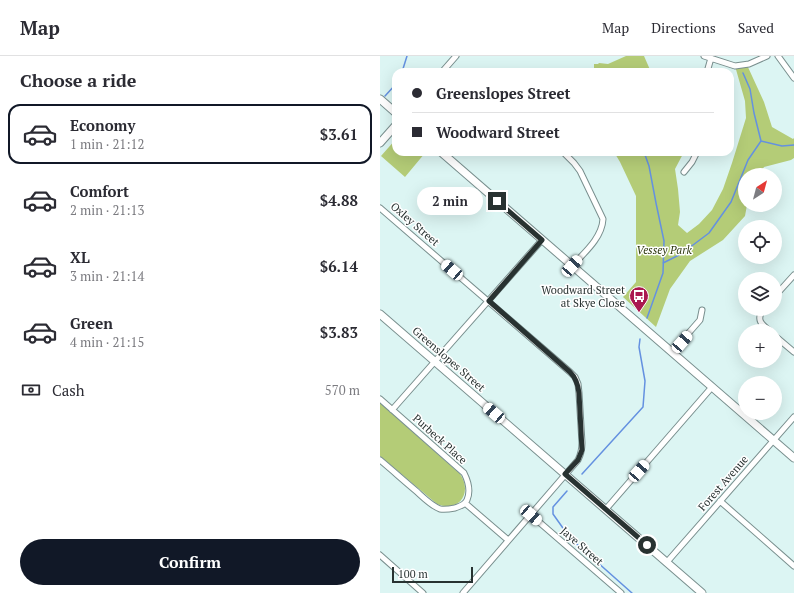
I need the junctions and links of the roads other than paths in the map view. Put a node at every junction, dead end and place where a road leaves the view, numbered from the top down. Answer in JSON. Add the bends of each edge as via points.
{"nodes":[{"id":1,"x":456,"y":56,"type":"edge"},
{"id":2,"x":704,"y":56,"type":"edge"},
{"id":3,"x":768,"y":56,"type":"edge"},
{"id":4,"x":778,"y":56,"type":"edge"},
{"id":5,"x":711,"y":58,"type":"junction"},
{"id":6,"x":446,"y":68,"type":"edge"},
{"id":7,"x":707,"y":68,"type":"edge"},
{"id":8,"x":794,"y":78,"type":"edge"},
{"id":9,"x":380,"y":99,"type":"edge"},
{"id":10,"x":392,"y":110,"type":"edge"},
{"id":11,"x":392,"y":130,"type":"edge"},
{"id":12,"x":380,"y":143,"type":"edge"},
{"id":13,"x":446,"y":156,"type":"edge"},
{"id":14,"x":567,"y":156,"type":"edge"},
{"id":15,"x":695,"y":156,"type":"edge"},
{"id":16,"x":684,"y":172,"type":"dead end"},
{"id":17,"x":380,"y":208,"type":"edge"},
{"id":18,"x":542,"y":240,"type":"junction"},
{"id":19,"x":572,"y":266,"type":"junction"},
{"id":20,"x":794,"y":275,"type":"edge"},
{"id":21,"x":782,"y":288,"type":"edge"},
{"id":22,"x":489,"y":301,"type":"junction"},
{"id":23,"x":702,"y":310,"type":"dead end"},
{"id":24,"x":380,"y":314,"type":"edge"},
{"id":25,"x":782,"y":342,"type":"edge"},
{"id":26,"x":672,"y":352,"type":"junction"},
{"id":27,"x":794,"y":352,"type":"edge"},
{"id":28,"x":435,"y":362,"type":"junction"},
{"id":29,"x":712,"y":387,"type":"junction"},
{"id":30,"x":380,"y":399,"type":"edge"},
{"id":31,"x":392,"y":410,"type":"junction"},
{"id":32,"x":794,"y":417,"type":"edge"},
{"id":33,"x":773,"y":440,"type":"junction"},
{"id":34,"x":794,"y":458,"type":"edge"},
{"id":35,"x":380,"y":460,"type":"edge"},
{"id":36,"x":565,"y":474,"type":"junction"},
{"id":37,"x":720,"y":501,"type":"junction"},
{"id":38,"x":465,"y":503,"type":"junction"},
{"id":39,"x":606,"y":509,"type":"junction"},
{"id":40,"x":531,"y":515,"type":"junction"},
{"id":41,"x":508,"y":540,"type":"junction"},
{"id":42,"x":380,"y":555,"type":"edge"},
{"id":43,"x":667,"y":562,"type":"junction"},
{"id":44,"x":794,"y":566,"type":"edge"},
{"id":45,"x":423,"y":593,"type":"edge"},
{"id":46,"x":463,"y":593,"type":"edge"},
{"id":47,"x":621,"y":593,"type":"edge"},
{"id":48,"x":702,"y":593,"type":"edge"}],
"edges":[{"from":1,"to":6,"type":"street"},
{"from":2,"to":5,"type":"street"},
{"from":3,"to":5,"type":"street","via":[[749,64],[735,66]]},
{"from":4,"to":8,"type":"street"},
{"from":5,"to":7,"type":"street"},
{"from":9,"to":10,"type":"street"},
{"from":11,"to":12,"type":"street"},
{"from":13,"to":18,"type":"street"},
{"from":14,"to":19,"type":"street","via":[[580,171],[603,219],[598,237]]},
{"from":15,"to":16,"type":"street"},
{"from":17,"to":22,"type":"street","name":"Oxley Street"},
{"from":18,"to":19,"type":"street"},
{"from":18,"to":22,"type":"street"},
{"from":19,"to":26,"type":"street"},
{"from":20,"to":21,"type":"street"},
{"from":22,"to":28,"type":"street"},
{"from":22,"to":36,"type":"street","name":"Oxley Street","via":[[575,377],[579,393],[582,450],[578,460]]},
{"from":23,"to":26,"type":"street","via":[[700,320]]},
{"from":24,"to":28,"type":"street","name":"Greenslopes Street"},
{"from":25,"to":27,"type":"street"},
{"from":26,"to":29,"type":"street"},
{"from":28,"to":31,"type":"street"},
{"from":28,"to":36,"type":"street","name":"Greenslopes Street"},
{"from":29,"to":33,"type":"street"},
{"from":29,"to":39,"type":"street"},
{"from":30,"to":31,"type":"street","name":"Purbeck Place"},
{"from":31,"to":38,"type":"street","name":"Purbeck Place","via":[[464,473],[469,485]]},
{"from":32,"to":33,"type":"street","name":"Forest Avenue"},
{"from":33,"to":34,"type":"street"},
{"from":33,"to":37,"type":"street","name":"Forest Avenue"},
{"from":35,"to":38,"type":"street","via":[[434,506],[446,510],[460,507]]},
{"from":36,"to":39,"type":"street","name":"Greenslopes Street"},
{"from":36,"to":40,"type":"street","name":"Oxley Street"},
{"from":37,"to":43,"type":"street","name":"Forest Avenue"},
{"from":37,"to":44,"type":"street"},
{"from":38,"to":41,"type":"street"},
{"from":39,"to":43,"type":"street","name":"Greenslopes Street"},
{"from":40,"to":41,"type":"street","name":"Oxley Street"},
{"from":40,"to":47,"type":"street","name":"Jaye Street"},
{"from":41,"to":46,"type":"street","name":"Oxley Street"},
{"from":42,"to":45,"type":"street"},
{"from":43,"to":48,"type":"street","name":"Greenslopes Street"}]}
